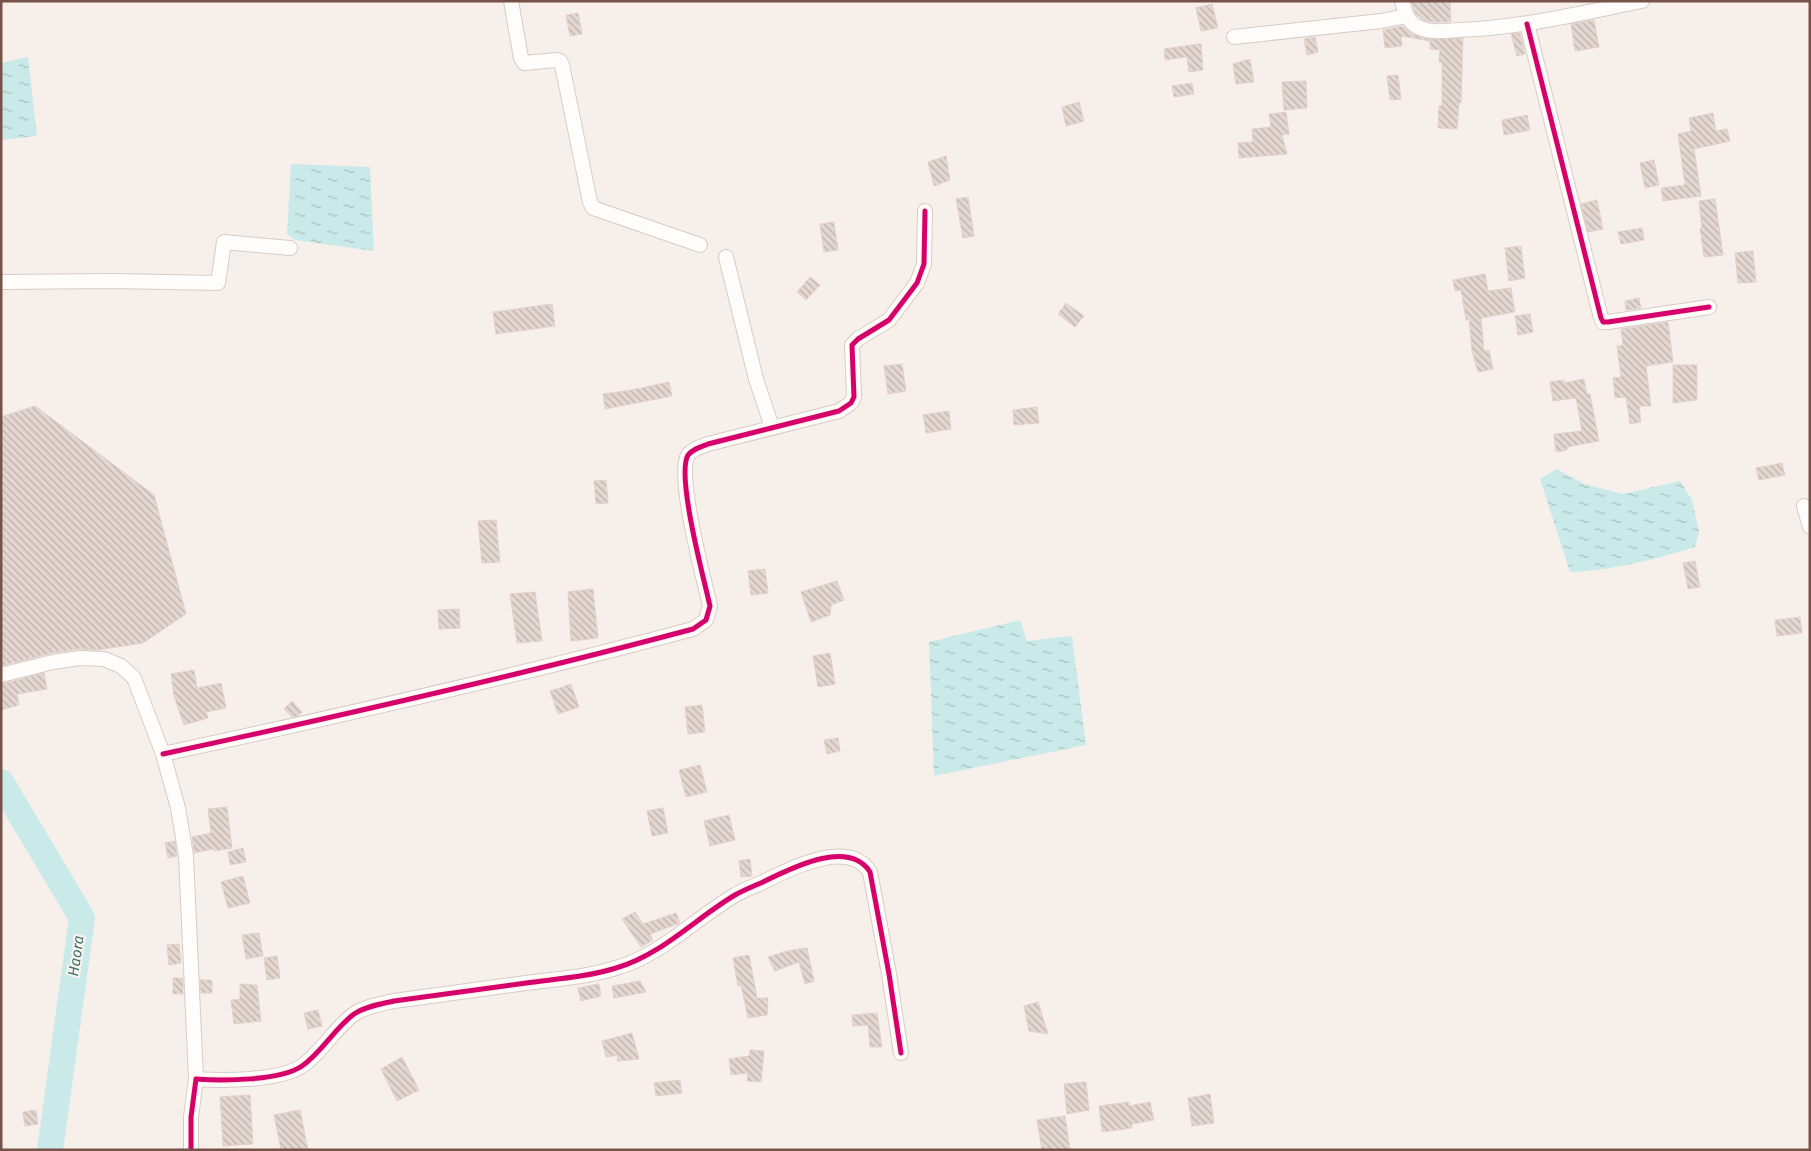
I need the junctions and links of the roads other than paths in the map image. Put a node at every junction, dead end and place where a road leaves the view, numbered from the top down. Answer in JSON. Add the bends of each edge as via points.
{"nodes":[{"id":1,"x":511,"y":1,"type":"edge"},
{"id":2,"x":1402,"y":1,"type":"edge"},
{"id":3,"x":1642,"y":1,"type":"edge"},
{"id":4,"x":1406,"y":16,"type":"junction"},
{"id":5,"x":1528,"y":24,"type":"junction"},
{"id":6,"x":1234,"y":37,"type":"dead end"},
{"id":7,"x":925,"y":211,"type":"dead end"},
{"id":8,"x":700,"y":244,"type":"dead end"},
{"id":9,"x":290,"y":248,"type":"dead end"},
{"id":10,"x":726,"y":257,"type":"dead end"},
{"id":11,"x":1,"y":282,"type":"edge"},
{"id":12,"x":1709,"y":307,"type":"dead end"},
{"id":13,"x":772,"y":426,"type":"junction"},
{"id":14,"x":1804,"y":506,"type":"dead end"},
{"id":15,"x":1810,"y":527,"type":"edge"},
{"id":16,"x":1,"y":676,"type":"edge"},
{"id":17,"x":163,"y":754,"type":"junction"},
{"id":18,"x":901,"y":1054,"type":"dead end"},
{"id":19,"x":196,"y":1079,"type":"junction"},
{"id":20,"x":190,"y":1150,"type":"edge"}],
"edges":[{"from":1,"to":8,"type":"street","via":[[524,63],[556,60],[562,65],[593,208]]},
{"from":2,"to":4,"type":"street"},
{"from":3,"to":5,"type":"street"},
{"from":4,"to":5,"type":"street","via":[[1420,28],[1432,31]]},
{"from":4,"to":6,"type":"street"},
{"from":5,"to":12,"type":"street","via":[[1603,322]]},
{"from":7,"to":13,"type":"street","via":[[924,264],[916,283],[888,320],[852,345],[854,397],[851,403],[834,413]]},
{"from":9,"to":11,"type":"street","via":[[224,242],[218,283]]},
{"from":10,"to":13,"type":"street","via":[[756,379]]},
{"from":13,"to":17,"type":"street","via":[[695,449],[689,454],[686,480],[690,512],[710,606],[706,620],[693,629],[376,708]]},
{"from":14,"to":15,"type":"street"},
{"from":16,"to":17,"type":"street","via":[[80,658],[104,659],[121,666],[134,678]]},
{"from":17,"to":19,"type":"street","via":[[178,808],[186,856]]},
{"from":18,"to":19,"type":"street","via":[[870,872],[858,860],[831,857],[808,862],[737,893],[652,951],[615,969],[370,1007],[354,1014],[300,1067],[266,1077],[222,1081]]},
{"from":19,"to":20,"type":"street"}]}
